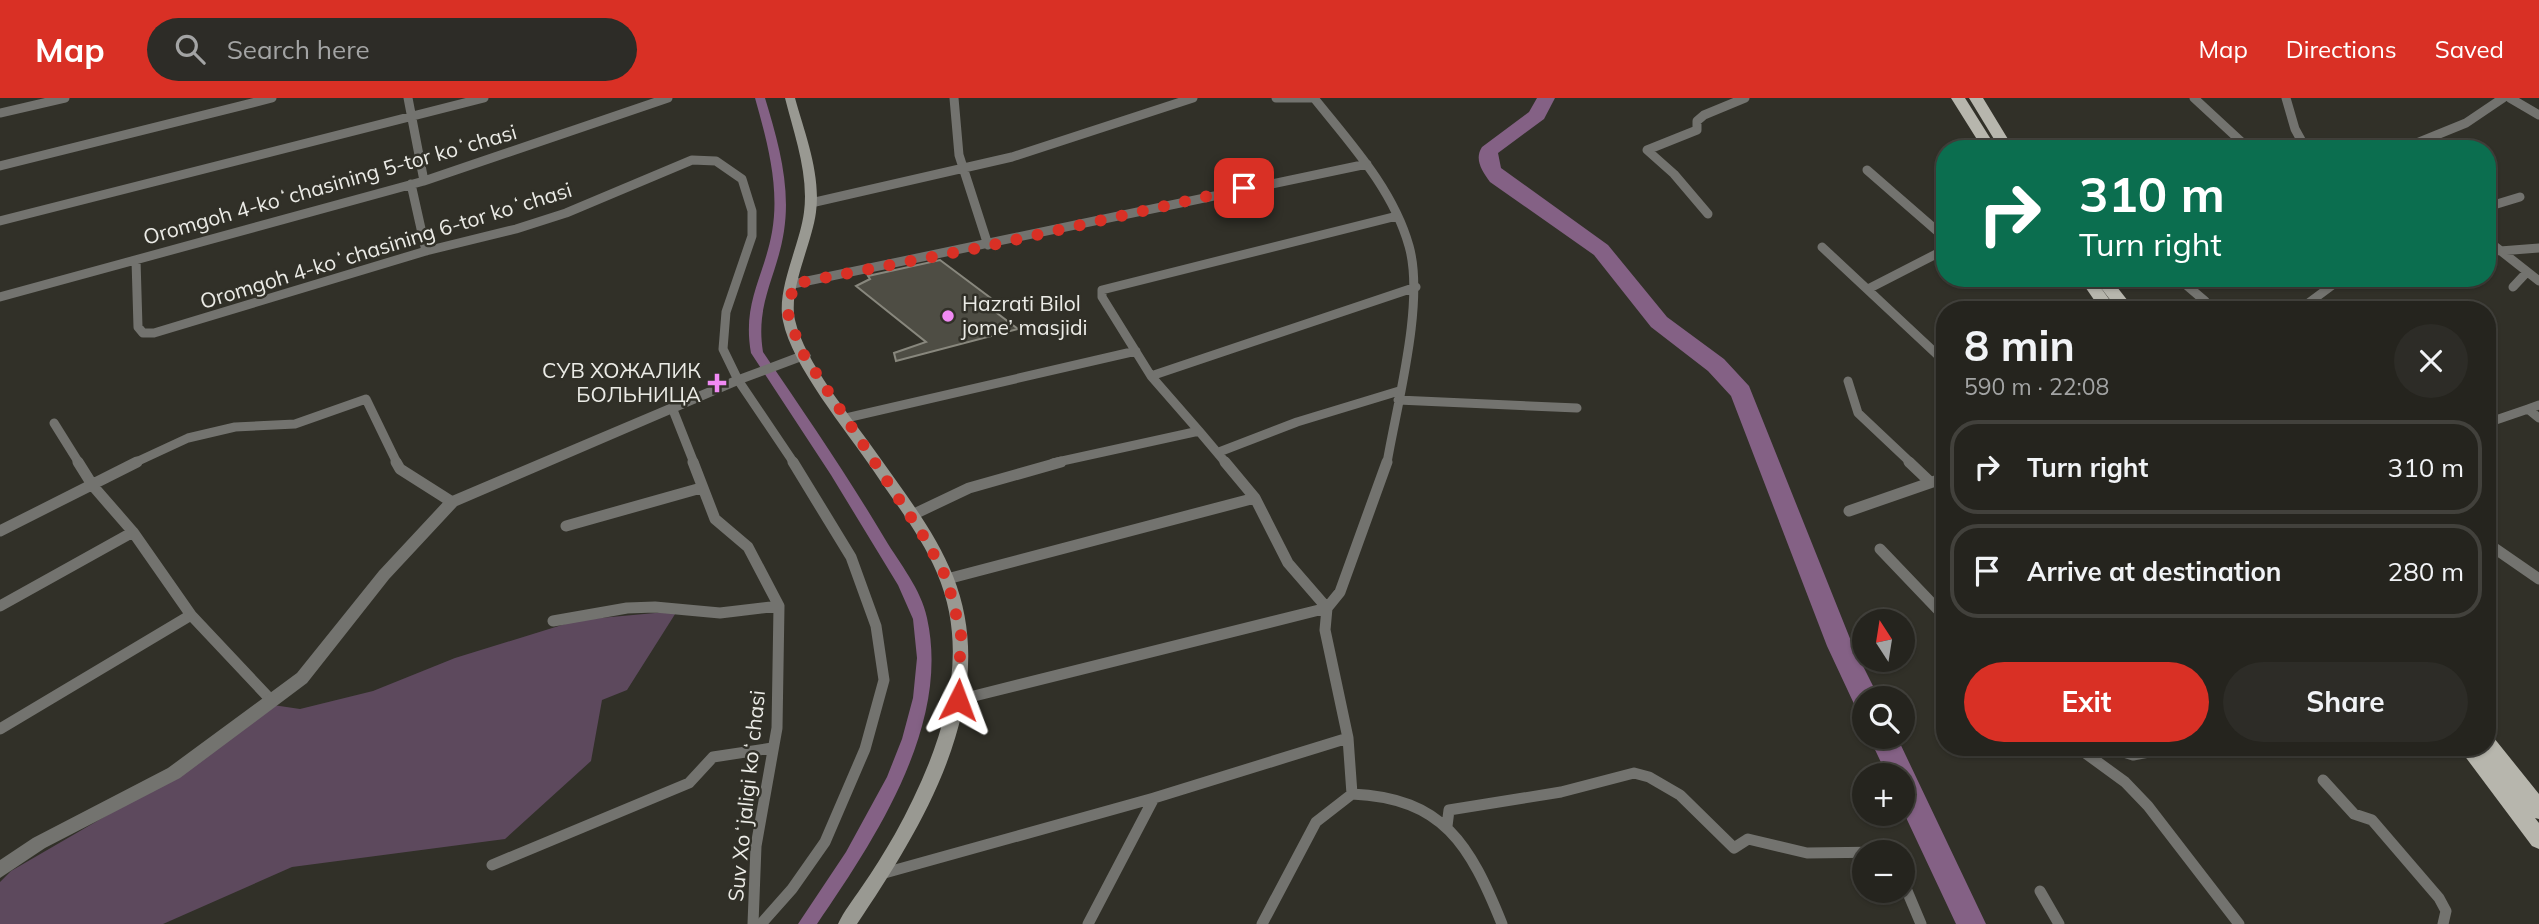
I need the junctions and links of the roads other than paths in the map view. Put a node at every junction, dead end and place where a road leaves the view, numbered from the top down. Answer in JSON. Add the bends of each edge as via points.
{"nodes":[{"id":1,"x":65,"y":98,"type":"edge"},
{"id":2,"x":272,"y":98,"type":"edge"},
{"id":3,"x":408,"y":98,"type":"edge"},
{"id":4,"x":484,"y":98,"type":"edge"},
{"id":5,"x":668,"y":98,"type":"edge"},
{"id":6,"x":790,"y":98,"type":"edge"},
{"id":7,"x":954,"y":98,"type":"edge"},
{"id":8,"x":1193,"y":98,"type":"edge"},
{"id":9,"x":1276,"y":98,"type":"edge"},
{"id":10,"x":1314,"y":98,"type":"edge"},
{"id":11,"x":1745,"y":98,"type":"edge"},
{"id":12,"x":1958,"y":98,"type":"edge"},
{"id":13,"x":1976,"y":98,"type":"edge"},
{"id":14,"x":2194,"y":98,"type":"edge"},
{"id":15,"x":2286,"y":98,"type":"edge"},
{"id":16,"x":2503,"y":98,"type":"edge"},
{"id":17,"x":2510,"y":98,"type":"edge"},
{"id":18,"x":0,"y":113,"type":"edge"},
{"id":19,"x":2539,"y":116,"type":"edge"},
{"id":20,"x":411,"y":117,"type":"junction"},
{"id":21,"x":1984,"y":140,"type":"edge"},
{"id":22,"x":2002,"y":140,"type":"edge"},
{"id":23,"x":2240,"y":140,"type":"edge"},
{"id":24,"x":2301,"y":140,"type":"edge"},
{"id":25,"x":2425,"y":140,"type":"edge"},
{"id":26,"x":1367,"y":164,"type":"junction"},
{"id":27,"x":0,"y":166,"type":"edge"},
{"id":28,"x":962,"y":169,"type":"junction"},
{"id":29,"x":1867,"y":170,"type":"dead end"},
{"id":30,"x":424,"y":181,"type":"junction"},
{"id":31,"x":411,"y":184,"type":"junction"},
{"id":32,"x":2520,"y":197,"type":"dead end"},
{"id":33,"x":811,"y":202,"type":"junction"},
{"id":34,"x":2496,"y":204,"type":"edge"},
{"id":35,"x":1708,"y":215,"type":"dead end"},
{"id":36,"x":1397,"y":216,"type":"junction"},
{"id":37,"x":0,"y":221,"type":"edge"},
{"id":38,"x":1936,"y":230,"type":"edge"},
{"id":39,"x":988,"y":246,"type":"junction"},
{"id":40,"x":1822,"y":247,"type":"dead end"},
{"id":41,"x":2496,"y":248,"type":"edge"},
{"id":42,"x":2539,"y":248,"type":"edge"},
{"id":43,"x":426,"y":251,"type":"junction"},
{"id":44,"x":2500,"y":251,"type":"junction"},
{"id":45,"x":1936,"y":254,"type":"edge"},
{"id":46,"x":135,"y":260,"type":"junction"},
{"id":47,"x":2526,"y":272,"type":"junction"},
{"id":48,"x":2539,"y":281,"type":"edge"},
{"id":49,"x":793,"y":284,"type":"junction"},
{"id":50,"x":1416,"y":287,"type":"junction"},
{"id":51,"x":2109,"y":287,"type":"edge"},
{"id":52,"x":2188,"y":287,"type":"edge"},
{"id":53,"x":2330,"y":287,"type":"edge"},
{"id":54,"x":2513,"y":287,"type":"dead end"},
{"id":55,"x":1868,"y":289,"type":"junction"},
{"id":56,"x":0,"y":297,"type":"edge"},
{"id":57,"x":2120,"y":301,"type":"edge"},
{"id":58,"x":2204,"y":301,"type":"edge"},
{"id":59,"x":2311,"y":301,"type":"edge"},
{"id":60,"x":1136,"y":351,"type":"junction"},
{"id":61,"x":1936,"y":353,"type":"edge"},
{"id":62,"x":799,"y":357,"type":"junction"},
{"id":63,"x":1151,"y":376,"type":"junction"},
{"id":64,"x":743,"y":379,"type":"junction"},
{"id":65,"x":1848,"y":381,"type":"dead end"},
{"id":66,"x":1399,"y":396,"type":"junction"},
{"id":67,"x":2534,"y":407,"type":"edge"},
{"id":68,"x":1577,"y":408,"type":"dead end"},
{"id":69,"x":673,"y":410,"type":"junction"},
{"id":70,"x":846,"y":418,"type":"junction"},
{"id":71,"x":2539,"y":418,"type":"edge"},
{"id":72,"x":2496,"y":420,"type":"edge"},
{"id":73,"x":54,"y":423,"type":"dead end"},
{"id":74,"x":1199,"y":431,"type":"junction"},
{"id":75,"x":1219,"y":452,"type":"junction"},
{"id":76,"x":1936,"y":480,"type":"edge"},
{"id":77,"x":1929,"y":481,"type":"junction"},
{"id":78,"x":93,"y":486,"type":"junction"},
{"id":79,"x":701,"y":488,"type":"junction"},
{"id":80,"x":1255,"y":498,"type":"junction"},
{"id":81,"x":452,"y":502,"type":"junction"},
{"id":82,"x":1849,"y":511,"type":"dead end"},
{"id":83,"x":910,"y":516,"type":"junction"},
{"id":84,"x":566,"y":526,"type":"dead end"},
{"id":85,"x":0,"y":531,"type":"edge"},
{"id":86,"x":133,"y":532,"type":"junction"},
{"id":87,"x":1880,"y":549,"type":"dead end"},
{"id":88,"x":2496,"y":549,"type":"edge"},
{"id":89,"x":947,"y":579,"type":"junction"},
{"id":90,"x":2539,"y":579,"type":"edge"},
{"id":91,"x":779,"y":606,"type":"junction"},
{"id":92,"x":0,"y":607,"type":"edge"},
{"id":93,"x":1327,"y":608,"type":"junction"},
{"id":94,"x":1936,"y":608,"type":"edge"},
{"id":95,"x":191,"y":615,"type":"junction"},
{"id":96,"x":553,"y":621,"type":"dead end"},
{"id":97,"x":271,"y":700,"type":"junction"},
{"id":98,"x":958,"y":700,"type":"junction"},
{"id":99,"x":0,"y":729,"type":"edge"},
{"id":100,"x":1348,"y":738,"type":"junction"},
{"id":101,"x":772,"y":748,"type":"junction"},
{"id":102,"x":2496,"y":755,"type":"edge"},
{"id":103,"x":2089,"y":756,"type":"edge"},
{"id":104,"x":2475,"y":756,"type":"edge"},
{"id":105,"x":2323,"y":780,"type":"dead end"},
{"id":106,"x":1352,"y":794,"type":"junction"},
{"id":107,"x":1154,"y":798,"type":"junction"},
{"id":108,"x":2539,"y":810,"type":"edge"},
{"id":109,"x":1447,"y":826,"type":"junction"},
{"id":110,"x":2539,"y":839,"type":"edge"},
{"id":111,"x":1852,"y":852,"type":"edge"},
{"id":112,"x":492,"y":865,"type":"dead end"},
{"id":113,"x":0,"y":870,"type":"edge"},
{"id":114,"x":881,"y":874,"type":"junction"},
{"id":115,"x":2040,"y":891,"type":"dead end"},
{"id":116,"x":1913,"y":903,"type":"edge"},
{"id":117,"x":753,"y":924,"type":"edge"},
{"id":118,"x":761,"y":924,"type":"edge"},
{"id":119,"x":847,"y":924,"type":"edge"},
{"id":120,"x":1088,"y":924,"type":"edge"},
{"id":121,"x":1262,"y":924,"type":"edge"},
{"id":122,"x":1502,"y":924,"type":"edge"},
{"id":123,"x":1922,"y":924,"type":"edge"},
{"id":124,"x":2059,"y":924,"type":"edge"},
{"id":125,"x":2239,"y":924,"type":"edge"},
{"id":126,"x":2443,"y":924,"type":"edge"}],
"edges":[{"from":1,"to":18,"type":"street"},
{"from":2,"to":27,"type":"street"},
{"from":3,"to":20,"type":"street"},
{"from":4,"to":20,"type":"street"},
{"from":5,"to":30,"type":"street","name":"Oromgoh 4-koʻchasining 5-tor koʻchasi"},
{"from":6,"to":33,"type":"main road","via":[[806,153]]},
{"from":7,"to":28,"type":"street"},
{"from":8,"to":28,"type":"street"},
{"from":9,"to":10,"type":"street"},
{"from":10,"to":26,"type":"street"},
{"from":11,"to":35,"type":"street","via":[[1704,115],[1697,121],[1697,130],[1647,150]]},
{"from":12,"to":21,"type":"main road"},
{"from":13,"to":22,"type":"main road"},
{"from":14,"to":23,"type":"street"},
{"from":15,"to":24,"type":"street"},
{"from":16,"to":25,"type":"street","via":[[2466,124]]},
{"from":17,"to":19,"type":"street"},
{"from":20,"to":30,"type":"street"},
{"from":20,"to":37,"type":"street"},
{"from":26,"to":36,"type":"street","via":[[1387,191]]},
{"from":26,"to":39,"type":"street","via":[[1220,192]]},
{"from":28,"to":33,"type":"street"},
{"from":28,"to":39,"type":"street"},
{"from":29,"to":38,"type":"street"},
{"from":30,"to":31,"type":"street","name":"Oromgoh 4-koʻchasining 5-tor koʻchasi"},
{"from":31,"to":43,"type":"street"},
{"from":31,"to":46,"type":"street","name":"Oromgoh 4-koʻchasining 5-tor koʻchasi"},
{"from":32,"to":34,"type":"street"},
{"from":33,"to":49,"type":"main road"},
{"from":36,"to":50,"type":"street","via":[[1413,255]]},
{"from":36,"to":60,"type":"street","via":[[1102,290],[1102,298]]},
{"from":39,"to":49,"type":"street"},
{"from":40,"to":55,"type":"street"},
{"from":41,"to":44,"type":"street"},
{"from":42,"to":44,"type":"street"},
{"from":43,"to":46,"type":"street","name":"Oromgoh 4-koʻchasining 6-tor koʻchasi","via":[[143,334],[138,327]]},
{"from":43,"to":64,"type":"street","name":"Oromgoh 4-koʻchasining 6-tor koʻchasi","via":[[566,213],[692,160],[716,161],[742,179],[752,211],[752,236],[726,312],[723,349]]},
{"from":44,"to":47,"type":"street"},
{"from":45,"to":55,"type":"street"},
{"from":46,"to":56,"type":"street","name":"Oromgoh 4-koʻchasining 5-tor koʻchasi"},
{"from":47,"to":48,"type":"street"},
{"from":47,"to":54,"type":"street"},
{"from":49,"to":62,"type":"main road","via":[[788,318]]},
{"from":50,"to":63,"type":"street"},
{"from":50,"to":66,"type":"street"},
{"from":51,"to":57,"type":"main road"},
{"from":52,"to":58,"type":"street"},
{"from":53,"to":59,"type":"street"},
{"from":55,"to":61,"type":"street"},
{"from":60,"to":63,"type":"street"},
{"from":60,"to":70,"type":"street"},
{"from":62,"to":64,"type":"street"},
{"from":62,"to":70,"type":"main road"},
{"from":63,"to":74,"type":"street"},
{"from":64,"to":69,"type":"street"},
{"from":64,"to":118,"type":"street","name":"Oromgoh 4-koʻchasining 6-tor koʻchasi","via":[[851,557],[876,626],[884,680],[865,749],[825,842]]},
{"from":65,"to":77,"type":"street","via":[[1858,413]]},
{"from":66,"to":68,"type":"street"},
{"from":66,"to":75,"type":"street","via":[[1297,422]]},
{"from":66,"to":93,"type":"street","via":[[1375,502],[1339,592]]},
{"from":67,"to":71,"type":"street"},
{"from":67,"to":72,"type":"street"},
{"from":69,"to":79,"type":"street","name":"Suv Xoʻjaligi koʻchasi"},
{"from":69,"to":81,"type":"street"},
{"from":70,"to":83,"type":"main road"},
{"from":73,"to":78,"type":"street"},
{"from":74,"to":75,"type":"street"},
{"from":74,"to":83,"type":"street","via":[[1032,469],[969,488]]},
{"from":75,"to":80,"type":"street"},
{"from":76,"to":77,"type":"street"},
{"from":77,"to":82,"type":"street"},
{"from":78,"to":81,"type":"street","via":[[188,438],[235,427],[295,424],[366,399],[400,470]]},
{"from":78,"to":85,"type":"street"},
{"from":78,"to":86,"type":"street"},
{"from":79,"to":84,"type":"street"},
{"from":79,"to":91,"type":"street","name":"Suv Xoʻjaligi koʻchasi","via":[[715,519],[748,547]]},
{"from":80,"to":89,"type":"street"},
{"from":80,"to":93,"type":"street","via":[[1288,563]]},
{"from":81,"to":97,"type":"street","via":[[384,575],[302,678]]},
{"from":83,"to":89,"type":"main road"},
{"from":86,"to":92,"type":"street"},
{"from":86,"to":95,"type":"street"},
{"from":87,"to":94,"type":"street"},
{"from":88,"to":90,"type":"street"},
{"from":89,"to":98,"type":"main road","via":[[961,634]]},
{"from":91,"to":96,"type":"street","via":[[720,613],[627,608]]},
{"from":91,"to":101,"type":"street","name":"Suv Xoʻjaligi koʻchasi","via":[[778,728]]},
{"from":93,"to":98,"type":"street"},
{"from":93,"to":100,"type":"street","via":[[1325,630]]},
{"from":95,"to":97,"type":"street"},
{"from":95,"to":99,"type":"street"},
{"from":97,"to":113,"type":"street","via":[[174,773],[39,843]]},
{"from":98,"to":114,"type":"main road","via":[[933,776]]},
{"from":100,"to":106,"type":"street"},
{"from":100,"to":107,"type":"street"},
{"from":101,"to":112,"type":"street","via":[[713,757],[689,783]]},
{"from":101,"to":117,"type":"street","name":"Suv Xoʻjaligi koʻchasi","via":[[757,846]]},
{"from":102,"to":108,"type":"main road"},
{"from":103,"to":125,"type":"street","via":[[2148,806]]},
{"from":104,"to":110,"type":"main road"},
{"from":105,"to":126,"type":"street","via":[[2354,814],[2372,820],[2438,898],[2446,909]]},
{"from":106,"to":109,"type":"street","via":[[1394,796]]},
{"from":106,"to":121,"type":"street","via":[[1316,822]]},
{"from":107,"to":114,"type":"street"},
{"from":107,"to":120,"type":"street"},
{"from":109,"to":111,"type":"street","via":[[1449,810],[1561,792],[1634,773],[1680,795],[1734,848],[1748,839],[1807,853]]},
{"from":109,"to":122,"type":"street","via":[[1472,856]]},
{"from":114,"to":119,"type":"main road"},
{"from":115,"to":124,"type":"street"},
{"from":116,"to":123,"type":"street"}]}
